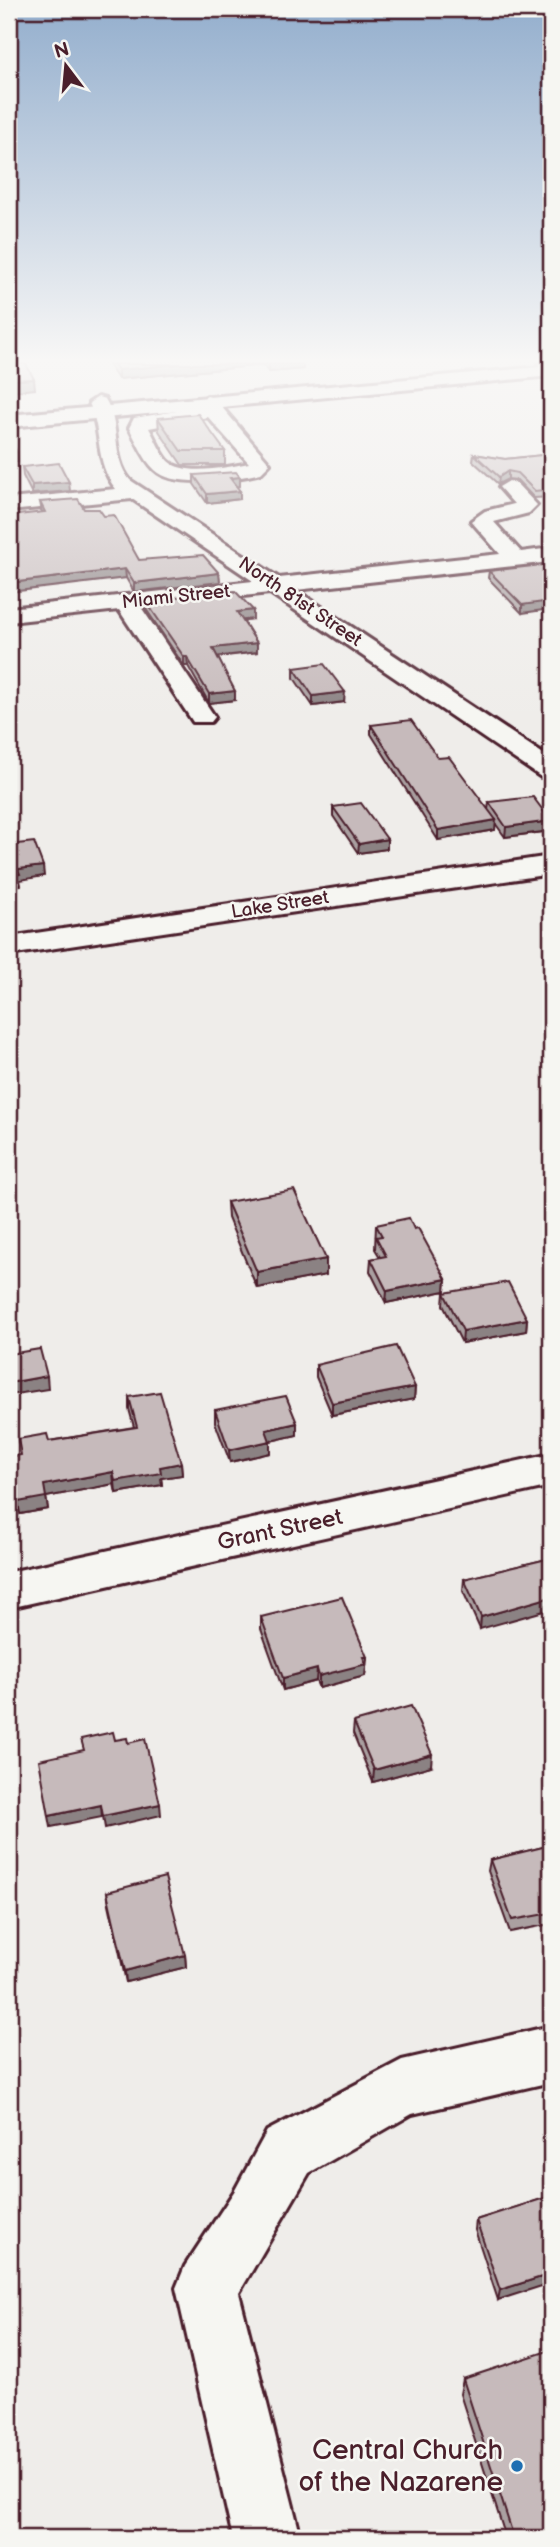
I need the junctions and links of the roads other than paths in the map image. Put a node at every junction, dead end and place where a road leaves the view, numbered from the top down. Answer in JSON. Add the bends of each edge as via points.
{"nodes":[{"id":1,"x":121,"y":483,"type":"edge"},
{"id":2,"x":509,"y":487,"type":"dead end"},
{"id":3,"x":135,"y":492,"type":"junction"},
{"id":4,"x":9,"y":505,"type":"edge"},
{"id":5,"x":551,"y":555,"type":"edge"},
{"id":6,"x":516,"y":559,"type":"junction"},
{"id":7,"x":275,"y":585,"type":"junction"},
{"id":8,"x":126,"y":602,"type":"junction"},
{"id":9,"x":9,"y":615,"type":"edge"},
{"id":10,"x":202,"y":717,"type":"dead end"},
{"id":11,"x":551,"y":771,"type":"edge"},
{"id":12,"x":551,"y":864,"type":"edge"},
{"id":13,"x":9,"y":946,"type":"edge"},
{"id":14,"x":551,"y":1470,"type":"edge"},
{"id":15,"x":9,"y":1590,"type":"edge"},
{"id":16,"x":540,"y":2057,"type":"edge"},
{"id":17,"x":267,"y":2538,"type":"edge"}],
"edges":[{"from":1,"to":3,"type":"street","name":"North 81st Street"},
{"from":2,"to":6,"type":"street","via":[[527,505],[487,516],[482,522]]},
{"from":3,"to":4,"type":"street"},
{"from":3,"to":7,"type":"street","name":"North 81st Street"},
{"from":5,"to":6,"type":"street","name":"Miami Street"},
{"from":6,"to":7,"type":"street","name":"Miami Street"},
{"from":7,"to":8,"type":"street","name":"Miami Street"},
{"from":7,"to":11,"type":"street","name":"North 81st Street"},
{"from":8,"to":9,"type":"street","name":"Miami Street"},
{"from":8,"to":10,"type":"street"},
{"from":12,"to":13,"type":"street","name":"Lake Street"},
{"from":14,"to":15,"type":"street","name":"Grant Street"},
{"from":16,"to":17,"type":"street","via":[[402,2088],[288,2152],[207,2288]]}]}
